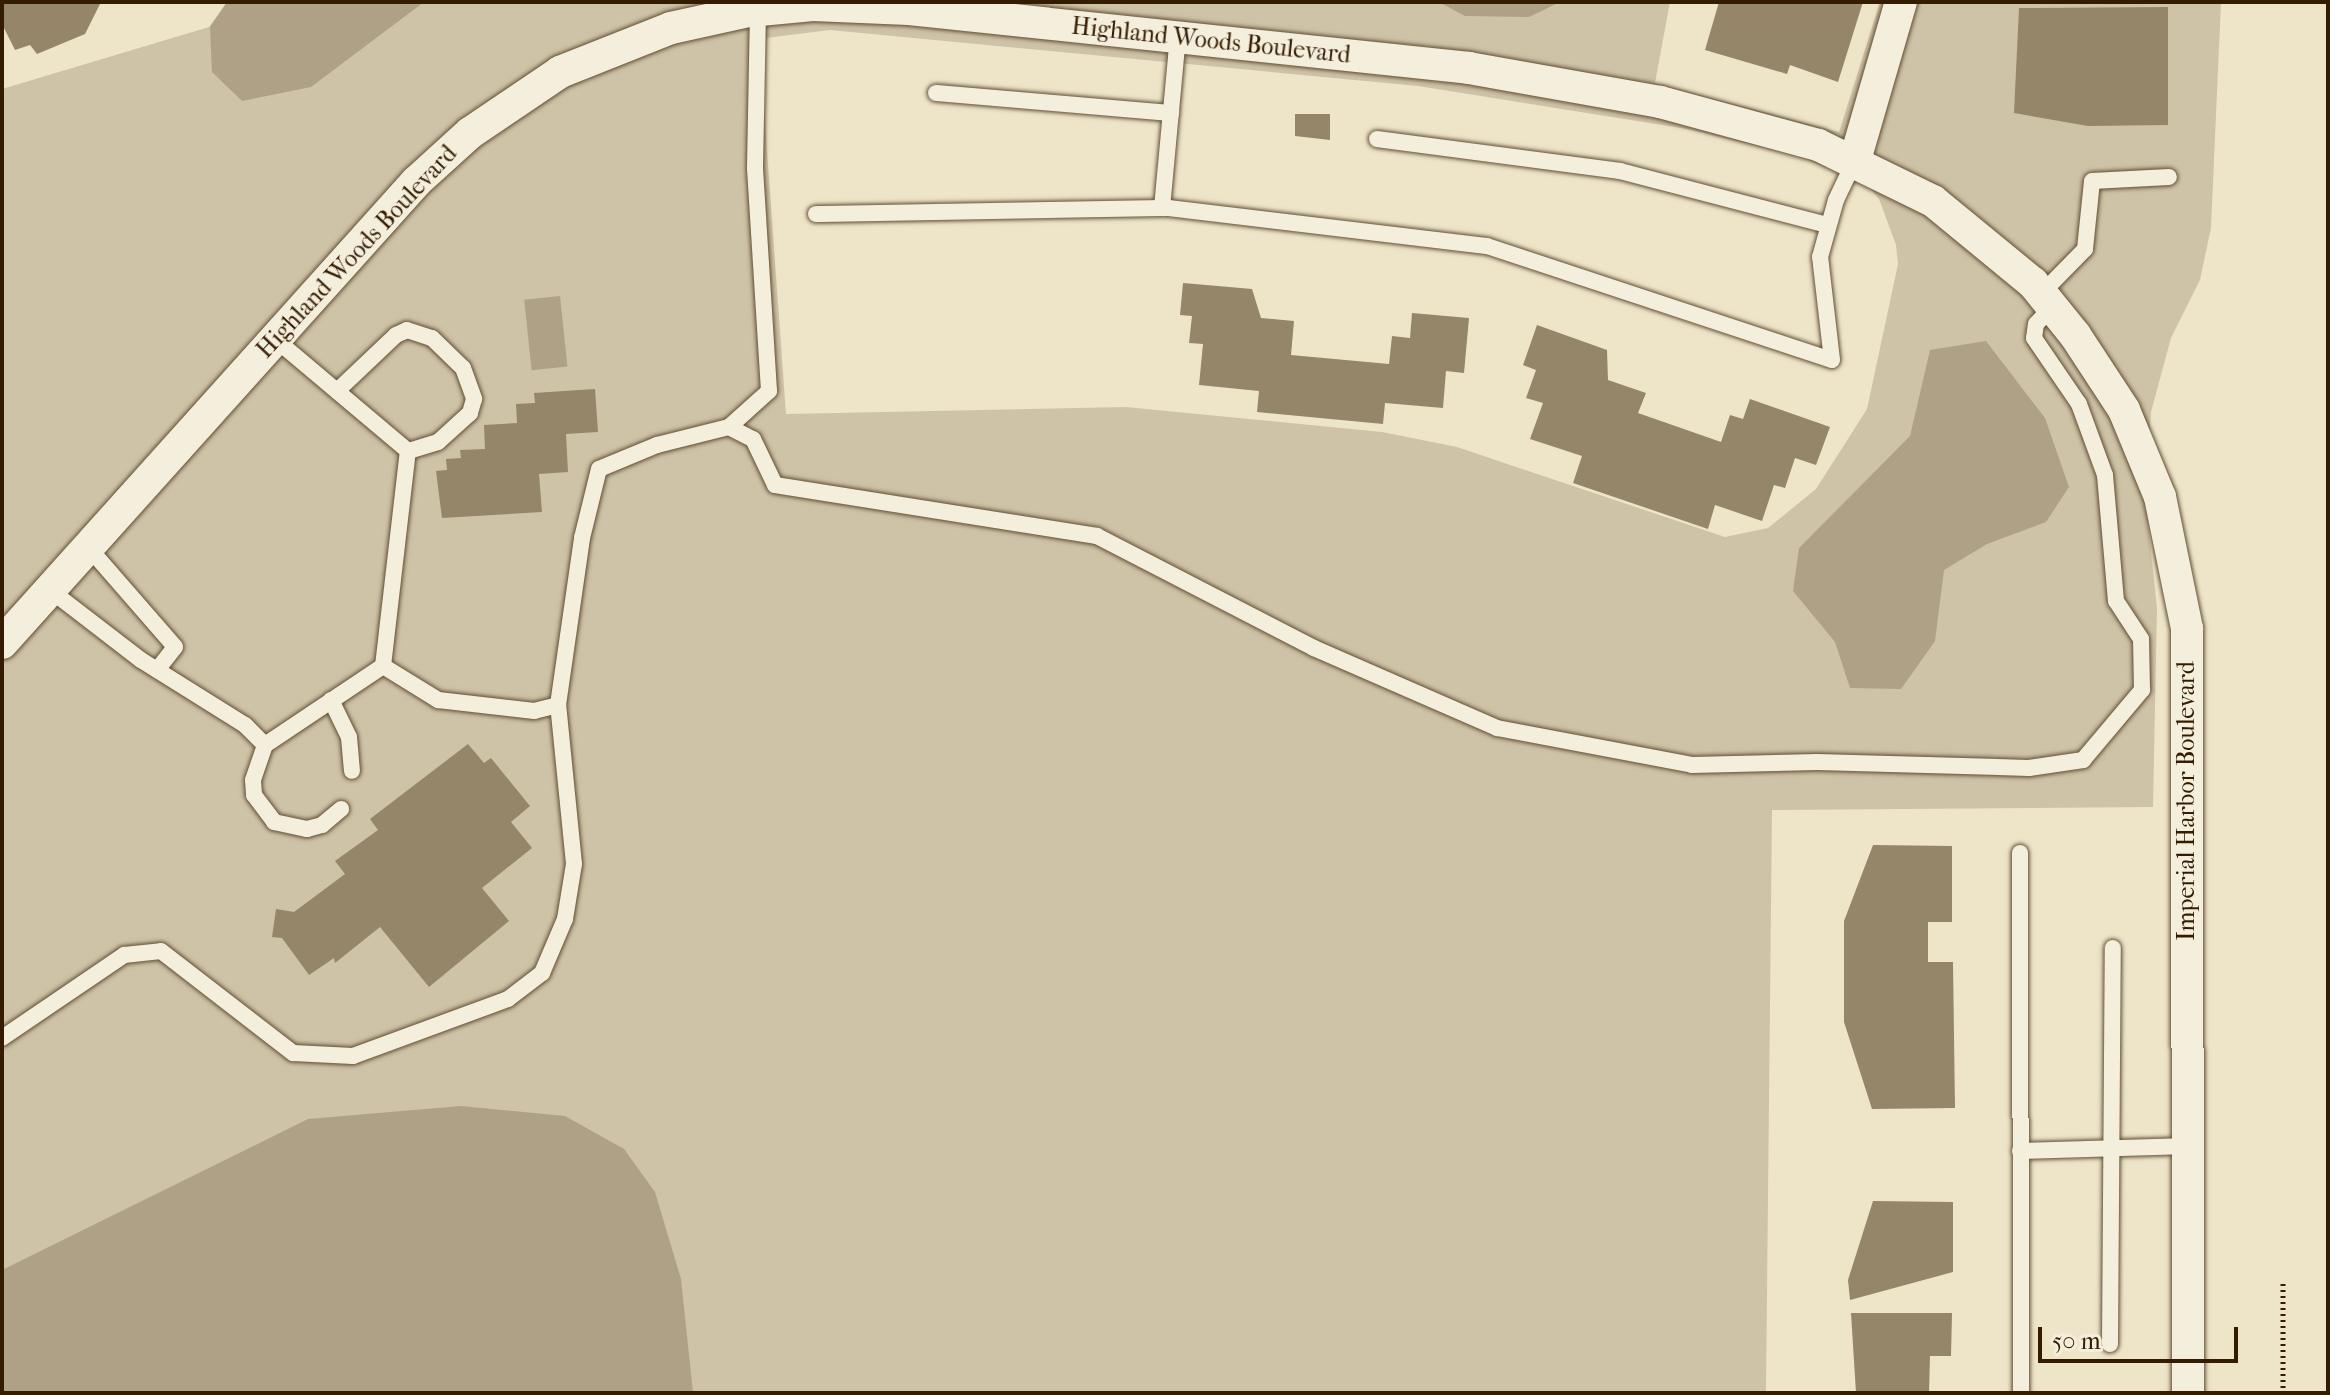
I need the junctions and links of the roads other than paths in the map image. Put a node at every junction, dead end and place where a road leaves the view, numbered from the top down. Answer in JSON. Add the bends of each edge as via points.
{"nodes":[{"id":1,"x":1901,"y":2,"type":"edge"},
{"id":2,"x":990,"y":10,"type":"edge"},
{"id":3,"x":758,"y":11,"type":"junction"},
{"id":4,"x":1178,"y":37,"type":"junction"},
{"id":5,"x":936,"y":93,"type":"dead end"},
{"id":6,"x":1171,"y":113,"type":"junction"},
{"id":7,"x":1377,"y":139,"type":"dead end"},
{"id":8,"x":1855,"y":160,"type":"junction"},
{"id":9,"x":2169,"y":177,"type":"dead end"},
{"id":10,"x":1162,"y":208,"type":"junction"},
{"id":11,"x":816,"y":214,"type":"dead end"},
{"id":12,"x":1828,"y":225,"type":"junction"},
{"id":13,"x":2007,"y":259,"type":"joint"},
{"id":14,"x":2047,"y":300,"type":"junction"},
{"id":15,"x":275,"y":339,"type":"junction"},
{"id":16,"x":337,"y":391,"type":"junction"},
{"id":17,"x":729,"y":427,"type":"junction"},
{"id":18,"x":408,"y":451,"type":"junction"},
{"id":19,"x":89,"y":548,"type":"junction"},
{"id":20,"x":50,"y":590,"type":"junction"},
{"id":21,"x":2,"y":643,"type":"edge"},
{"id":22,"x":383,"y":666,"type":"junction"},
{"id":23,"x":157,"y":670,"type":"junction"},
{"id":24,"x":331,"y":700,"type":"junction"},
{"id":25,"x":558,"y":705,"type":"junction"},
{"id":26,"x":265,"y":745,"type":"junction"},
{"id":27,"x":352,"y":771,"type":"dead end"},
{"id":28,"x":341,"y":809,"type":"dead end"},
{"id":29,"x":2020,"y":853,"type":"dead end"},
{"id":30,"x":2113,"y":948,"type":"dead end"},
{"id":31,"x":2,"y":1038,"type":"edge"},
{"id":32,"x":2189,"y":1146,"type":"junction"},
{"id":33,"x":2113,"y":1148,"type":"junction"},
{"id":34,"x":2020,"y":1151,"type":"junction"},
{"id":35,"x":2110,"y":1344,"type":"dead end"},
{"id":36,"x":2021,"y":1393,"type":"edge"},
{"id":37,"x":2188,"y":1393,"type":"edge"}],
"edges":[{"from":1,"to":8,"type":"street"},
{"from":2,"to":3,"type":"street","name":"Highland Woods Boulevard","via":[[845,5]]},
{"from":2,"to":4,"type":"street","name":"Highland Woods Boulevard"},
{"from":3,"to":15,"type":"street","name":"Highland Woods Boulevard","via":[[633,41],[560,72],[499,111],[416,182]]},
{"from":3,"to":17,"type":"lane","via":[[755,167],[769,391]]},
{"from":4,"to":6,"type":"lane"},
{"from":4,"to":8,"type":"street","name":"Highland Woods Boulevard","via":[[1469,68],[1586,87],[1786,134]]},
{"from":5,"to":6,"type":"lane"},
{"from":6,"to":10,"type":"lane"},
{"from":7,"to":12,"type":"lane","via":[[1620,171]]},
{"from":8,"to":12,"type":"lane"},
{"from":8,"to":13,"type":"street","name":"Highland Woods Boulevard","via":[[1933,201]]},
{"from":9,"to":14,"type":"lane","via":[[2092,181],[2085,249]]},
{"from":10,"to":11,"type":"lane"},
{"from":10,"to":12,"type":"lane","via":[[1487,246],[1832,360],[1820,257]]},
{"from":13,"to":14,"type":"street","name":"Imperial Harbor Boulevard"},
{"from":14,"to":17,"type":"lane","via":[[2034,338],[2079,404],[2105,475],[2116,601],[2141,639],[2142,690],[2083,760],[2029,768],[1817,762],[1692,765],[1497,728],[1314,648],[1097,536],[775,485],[753,439]]},
{"from":14,"to":32,"type":"street","name":"Imperial Harbor Boulevard","via":[[2109,384],[2137,439],[2166,519],[2183,595]]},
{"from":15,"to":16,"type":"lane"},
{"from":15,"to":19,"type":"street","name":"Highland Woods Boulevard"},
{"from":16,"to":18,"type":"lane"},
{"from":16,"to":18,"type":"lane","via":[[396,335],[407,330],[432,338],[463,368],[474,399],[470,413],[438,442]]},
{"from":17,"to":25,"type":"lane","via":[[657,445],[599,469],[582,538]]},
{"from":18,"to":22,"type":"lane"},
{"from":19,"to":20,"type":"street","name":"Highland Woods Boulevard"},
{"from":19,"to":23,"type":"lane","via":[[175,647]]},
{"from":20,"to":21,"type":"street","name":"Highland Woods Boulevard"},
{"from":20,"to":23,"type":"lane"},
{"from":22,"to":24,"type":"lane"},
{"from":22,"to":25,"type":"lane","via":[[438,700],[534,711]]},
{"from":23,"to":26,"type":"lane","via":[[245,725]]},
{"from":24,"to":26,"type":"lane"},
{"from":24,"to":27,"type":"lane","via":[[349,737]]},
{"from":25,"to":31,"type":"lane","via":[[574,864],[565,919],[542,973],[508,999],[353,1056],[293,1053],[161,951],[124,955]]},
{"from":26,"to":28,"type":"lane","via":[[253,780],[254,795],[274,822],[307,829],[322,825]]},
{"from":29,"to":34,"type":"lane"},
{"from":30,"to":33,"type":"lane"},
{"from":32,"to":33,"type":"lane"},
{"from":32,"to":37,"type":"street","name":"Imperial Harbor Boulevard"},
{"from":33,"to":34,"type":"lane"},
{"from":33,"to":35,"type":"lane"},
{"from":34,"to":36,"type":"lane"}]}
